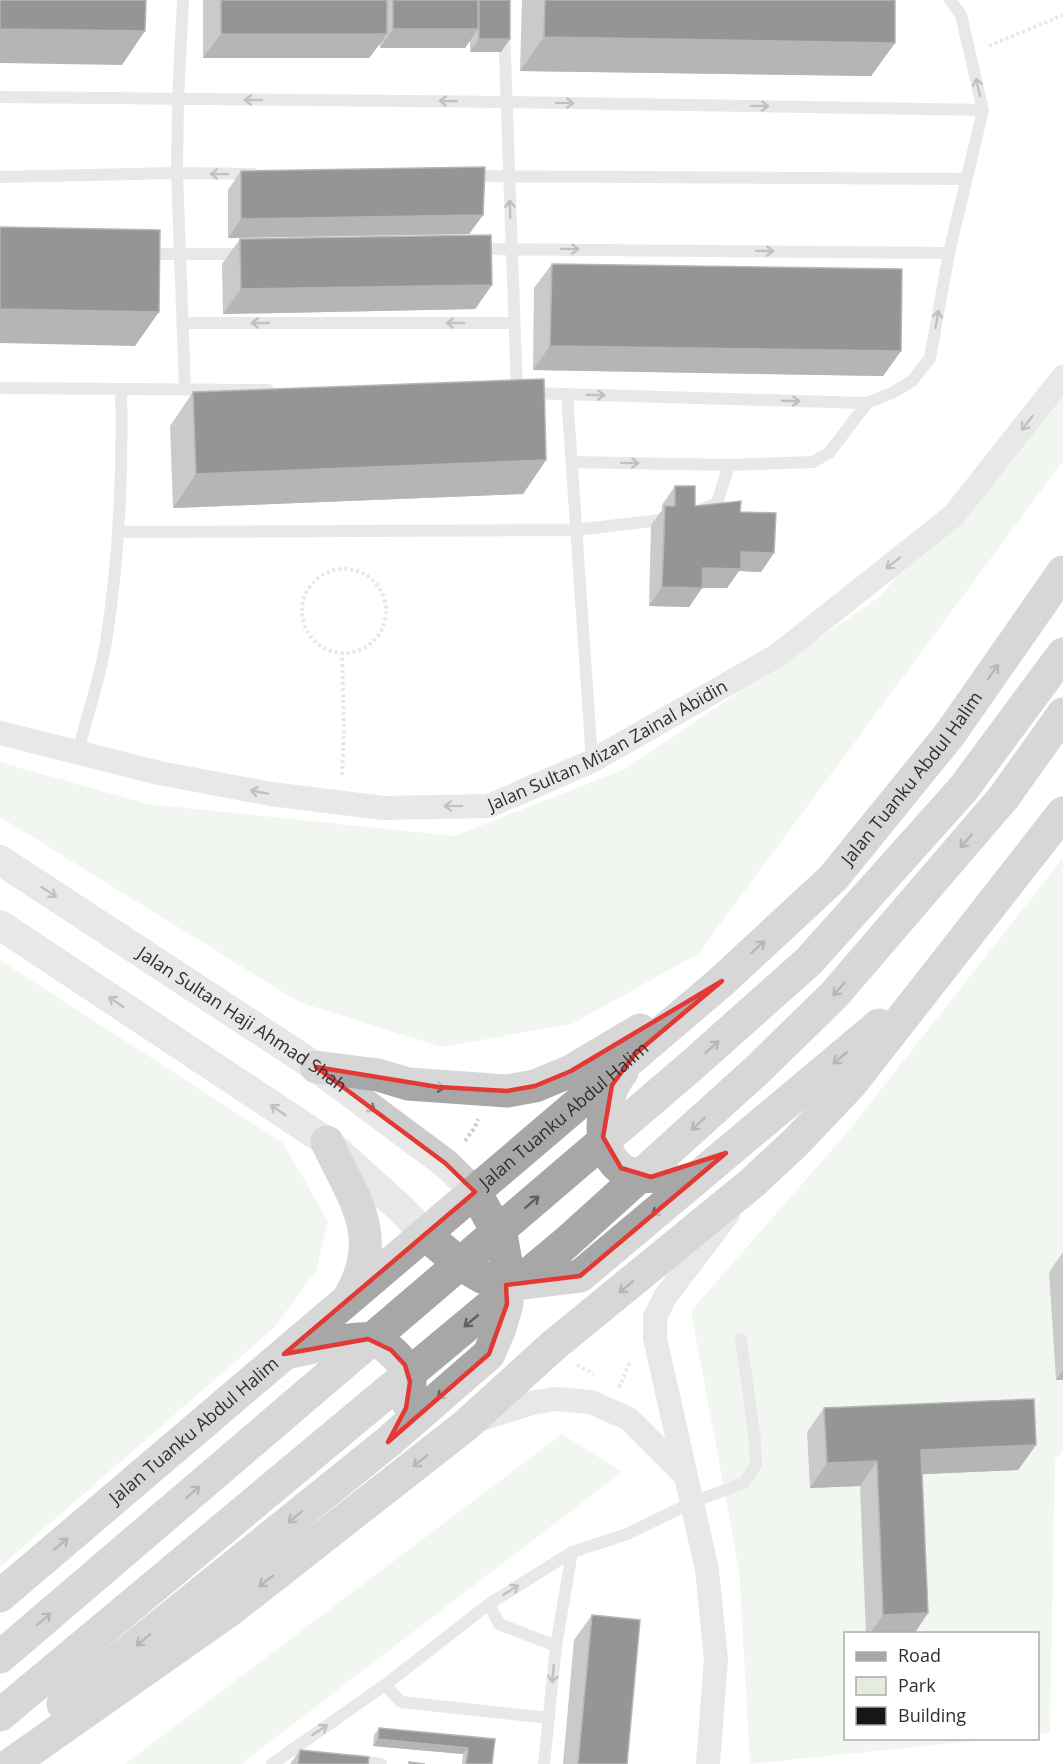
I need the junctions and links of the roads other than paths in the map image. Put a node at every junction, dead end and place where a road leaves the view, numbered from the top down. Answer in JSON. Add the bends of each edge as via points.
{"nodes":[{"id":1,"x":183,"y":0,"type":"edge"},
{"id":2,"x":503,"y":0,"type":"edge"},
{"id":3,"x":950,"y":0,"type":"edge"},
{"id":4,"x":0,"y":97,"type":"edge"},
{"id":5,"x":178,"y":99,"type":"junction"},
{"id":6,"x":506,"y":102,"type":"junction"},
{"id":7,"x":983,"y":110,"type":"junction"},
{"id":8,"x":177,"y":173,"type":"junction"},
{"id":9,"x":272,"y":174,"type":"edge"},
{"id":10,"x":461,"y":176,"type":"edge"},
{"id":11,"x":509,"y":176,"type":"junction"},
{"id":12,"x":0,"y":177,"type":"edge"},
{"id":13,"x":966,"y":179,"type":"junction"},
{"id":14,"x":511,"y":248,"type":"junction"},
{"id":15,"x":464,"y":249,"type":"edge"},
{"id":16,"x":263,"y":253,"type":"edge"},
{"id":17,"x":949,"y":253,"type":"junction"},
{"id":18,"x":136,"y":254,"type":"edge"},
{"id":19,"x":181,"y":255,"type":"junction"},
{"id":20,"x":182,"y":323,"type":"junction"},
{"id":21,"x":513,"y":323,"type":"junction"},
{"id":22,"x":1063,"y":377,"type":"edge"},
{"id":23,"x":0,"y":388,"type":"edge"},
{"id":24,"x":185,"y":389,"type":"junction"},
{"id":25,"x":121,"y":390,"type":"junction"},
{"id":26,"x":280,"y":390,"type":"edge"},
{"id":27,"x":567,"y":394,"type":"junction"},
{"id":28,"x":867,"y":403,"type":"junction"},
{"id":29,"x":572,"y":462,"type":"junction"},
{"id":30,"x":729,"y":465,"type":"junction"},
{"id":31,"x":691,"y":514,"type":"edge"},
{"id":32,"x":661,"y":520,"type":"dead end"},
{"id":33,"x":575,"y":530,"type":"junction"},
{"id":34,"x":118,"y":532,"type":"junction"},
{"id":35,"x":1063,"y":572,"type":"edge"},
{"id":36,"x":1063,"y":644,"type":"edge"},
{"id":37,"x":1063,"y":654,"type":"edge"},
{"id":38,"x":1028,"y":702,"type":"junction"},
{"id":39,"x":1063,"y":714,"type":"edge"},
{"id":40,"x":0,"y":734,"type":"edge"},
{"id":41,"x":78,"y":753,"type":"junction"},
{"id":42,"x":592,"y":761,"type":"junction"},
{"id":43,"x":1063,"y":813,"type":"edge"},
{"id":44,"x":0,"y":860,"type":"edge"},
{"id":45,"x":0,"y":925,"type":"edge"},
{"id":46,"x":933,"y":980,"type":"junction"},
{"id":47,"x":722,"y":981,"type":"junction"},
{"id":48,"x":635,"y":1054,"type":"junction"},
{"id":49,"x":316,"y":1067,"type":"junction"},
{"id":50,"x":327,"y":1142,"type":"junction"},
{"id":51,"x":726,"y":1153,"type":"junction"},
{"id":52,"x":752,"y":1183,"type":"junction"},
{"id":53,"x":475,"y":1192,"type":"junction"},
{"id":54,"x":425,"y":1234,"type":"junction"},
{"id":55,"x":506,"y":1285,"type":"junction"},
{"id":56,"x":349,"y":1298,"type":"junction"},
{"id":57,"x":741,"y":1339,"type":"dead end"},
{"id":58,"x":284,"y":1354,"type":"junction"},
{"id":59,"x":466,"y":1425,"type":"junction"},
{"id":60,"x":388,"y":1442,"type":"junction"},
{"id":61,"x":685,"y":1475,"type":"junction"},
{"id":62,"x":693,"y":1502,"type":"junction"},
{"id":63,"x":572,"y":1552,"type":"junction"},
{"id":64,"x":0,"y":1596,"type":"edge"},
{"id":65,"x":489,"y":1604,"type":"junction"},
{"id":66,"x":556,"y":1646,"type":"junction"},
{"id":67,"x":0,"y":1657,"type":"edge"},
{"id":68,"x":385,"y":1685,"type":"junction"},
{"id":69,"x":0,"y":1715,"type":"edge"},
{"id":70,"x":549,"y":1718,"type":"junction"},
{"id":71,"x":287,"y":1752,"type":"junction"},
{"id":72,"x":0,"y":1754,"type":"edge"},
{"id":73,"x":310,"y":1755,"type":"edge"},
{"id":74,"x":344,"y":1759,"type":"edge"},
{"id":75,"x":11,"y":1764,"type":"edge"},
{"id":76,"x":272,"y":1764,"type":"edge"},
{"id":77,"x":381,"y":1764,"type":"edge"},
{"id":78,"x":543,"y":1764,"type":"edge"},
{"id":79,"x":708,"y":1764,"type":"edge"}],
"edges":[{"from":1,"to":5,"type":"lane"},
{"from":2,"to":6,"type":"lane"},
{"from":7,"to":3,"type":"lane","one_way":true,"via":[[961,15]]},
{"from":4,"to":5,"type":"lane"},
{"from":6,"to":5,"type":"lane","one_way":true},
{"from":5,"to":8,"type":"lane"},
{"from":6,"to":7,"type":"lane","one_way":true},
{"from":6,"to":11,"type":"lane"},
{"from":7,"to":13,"type":"lane"},
{"from":9,"to":8,"type":"lane","one_way":true},
{"from":8,"to":12,"type":"lane"},
{"from":8,"to":19,"type":"lane"},
{"from":10,"to":11,"type":"lane"},
{"from":11,"to":13,"type":"lane"},
{"from":14,"to":11,"type":"lane","one_way":true},
{"from":13,"to":17,"type":"lane"},
{"from":14,"to":15,"type":"lane"},
{"from":14,"to":17,"type":"lane","one_way":true},
{"from":14,"to":21,"type":"lane"},
{"from":16,"to":19,"type":"lane"},
{"from":28,"to":17,"type":"lane","one_way":true,"via":[[912,381],[930,358]]},
{"from":18,"to":19,"type":"lane"},
{"from":19,"to":20,"type":"lane"},
{"from":21,"to":20,"type":"lane","one_way":true},
{"from":20,"to":24,"type":"lane"},
{"from":21,"to":27,"type":"lane","via":[[511,393]]},
{"from":22,"to":42,"type":"street","name":"Jalan Sultan Mizan Zainal Abidin","one_way":true,"via":[[954,515],[778,655]]},
{"from":23,"to":25,"type":"lane"},
{"from":24,"to":25,"type":"lane"},
{"from":24,"to":26,"type":"lane"},
{"from":25,"to":34,"type":"lane"},
{"from":27,"to":28,"type":"lane","one_way":true},
{"from":27,"to":29,"type":"lane"},
{"from":28,"to":30,"type":"lane","via":[[829,453],[813,462]]},
{"from":29,"to":30,"type":"lane","one_way":true},
{"from":29,"to":33,"type":"lane"},
{"from":30,"to":31,"type":"lane","via":[[717,503]]},
{"from":32,"to":33,"type":"lane"},
{"from":33,"to":34,"type":"lane"},
{"from":33,"to":42,"type":"lane"},
{"from":34,"to":41,"type":"lane","via":[[106,644]]},
{"from":47,"to":35,"type":"main road","name":"Jalan Tuanku Abdul Halim","one_way":true,"via":[[833,878],[950,734]]},
{"from":36,"to":38,"type":"main road"},
{"from":37,"to":38,"type":"main road"},
{"from":67,"to":38,"type":"main road","one_way":true,"bridge":true,"via":[[809,961],[963,789]]},
{"from":39,"to":69,"type":"main road","one_way":true,"bridge":true,"via":[[1004,797],[834,995],[755,1072],[567,1242]]},
{"from":40,"to":41,"type":"street","name":"Jalan Sultan Mizan Zainal Abidin"},
{"from":42,"to":41,"type":"street","name":"Jalan Sultan Mizan Zainal Abidin","one_way":true,"via":[[489,806],[383,808],[271,794]]},
{"from":43,"to":46,"type":"main road"},
{"from":44,"to":49,"type":"street","name":"Jalan Sultan Haji Ahmad Shah","one_way":true},
{"from":50,"to":45,"type":"street","one_way":true},
{"from":46,"to":51,"type":"main road","one_way":true},
{"from":46,"to":52,"type":"main road","via":[[850,1085]]},
{"from":47,"to":48,"type":"main road","name":"Jalan Tuanku Abdul Halim"},
{"from":49,"to":47,"type":"main road","one_way":true,"via":[[438,1087],[507,1091],[535,1086],[571,1071]]},
{"from":48,"to":51,"type":"main road","via":[[612,1085],[604,1112],[603,1137],[621,1168],[651,1178],[669,1176]]},
{"from":48,"to":53,"type":"main road","name":"Jalan Tuanku Abdul Halim"},
{"from":49,"to":53,"type":"street","name":"Jalan Sultan Haji Ahmad Shah","one_way":true,"via":[[445,1163]]},
{"from":50,"to":54,"type":"street"},
{"from":50,"to":56,"type":"main road","via":[[359,1206],[366,1234],[362,1268]]},
{"from":51,"to":55,"type":"main road","one_way":true,"via":[[580,1276]]},
{"from":52,"to":59,"type":"main road","one_way":true,"via":[[563,1338]]},
{"from":52,"to":61,"type":"street","via":[[665,1297],[655,1317],[654,1338]]},
{"from":53,"to":54,"type":"main road","name":"Jalan Tuanku Abdul Halim"},
{"from":53,"to":55,"type":"main road","via":[[502,1240]]},
{"from":54,"to":55,"type":"main road","via":[[460,1264]]},
{"from":54,"to":56,"type":"main road","name":"Jalan Tuanku Abdul Halim"},
{"from":55,"to":60,"type":"main road","one_way":true,"via":[[507,1304],[489,1354]]},
{"from":56,"to":58,"type":"main road","name":"Jalan Tuanku Abdul Halim"},
{"from":57,"to":62,"type":"lane","via":[[756,1465],[744,1483]]},
{"from":58,"to":60,"type":"main road","via":[[368,1339],[391,1350],[405,1365],[411,1382],[406,1407]]},
{"from":64,"to":58,"type":"main road","name":"Jalan Tuanku Abdul Halim","one_way":true},
{"from":59,"to":61,"type":"street","via":[[535,1402],[591,1402],[629,1419]]},
{"from":59,"to":75,"type":"main road","one_way":true,"via":[[230,1610]]},
{"from":60,"to":72,"type":"main road","one_way":true},
{"from":61,"to":62,"type":"street"},
{"from":62,"to":63,"type":"lane","via":[[627,1534]]},
{"from":62,"to":79,"type":"street","via":[[706,1570],[716,1659]]},
{"from":65,"to":63,"type":"lane","one_way":true},
{"from":63,"to":66,"type":"lane"},
{"from":65,"to":66,"type":"lane","via":[[499,1624]]},
{"from":65,"to":68,"type":"lane"},
{"from":66,"to":70,"type":"lane","one_way":true},
{"from":68,"to":70,"type":"lane","via":[[401,1702]]},
{"from":71,"to":68,"type":"lane","one_way":true},
{"from":70,"to":78,"type":"lane"},
{"from":71,"to":73,"type":"lane"},
{"from":71,"to":76,"type":"lane"},
{"from":74,"to":77,"type":"lane"}]}
